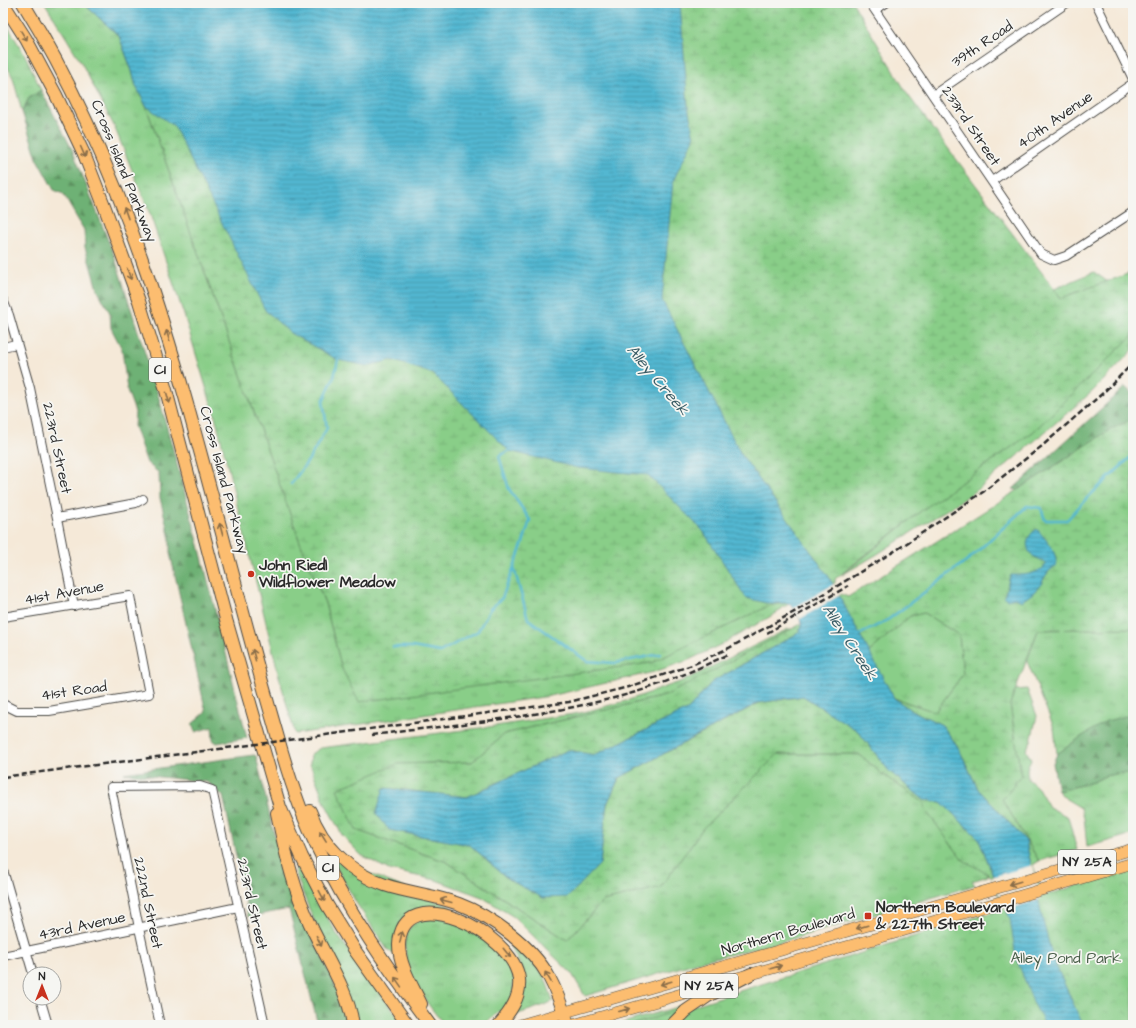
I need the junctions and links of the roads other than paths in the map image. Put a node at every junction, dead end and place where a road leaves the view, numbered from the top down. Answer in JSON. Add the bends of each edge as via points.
{"nodes":[{"id":1,"x":23,"y":3,"type":"edge"},
{"id":2,"x":870,"y":3,"type":"edge"},
{"id":3,"x":886,"y":3,"type":"edge"},
{"id":4,"x":1067,"y":3,"type":"edge"},
{"id":5,"x":1096,"y":3,"type":"edge"},
{"id":6,"x":3,"y":4,"type":"edge"},
{"id":7,"x":875,"y":10,"type":"junction"},
{"id":8,"x":1133,"y":79,"type":"edge"},
{"id":9,"x":1133,"y":83,"type":"edge"},
{"id":10,"x":933,"y":95,"type":"junction"},
{"id":11,"x":992,"y":181,"type":"junction"},
{"id":12,"x":1133,"y":212,"type":"edge"},
{"id":13,"x":3,"y":300,"type":"edge"},
{"id":14,"x":16,"y":344,"type":"junction"},
{"id":15,"x":3,"y":347,"type":"edge"},
{"id":16,"x":143,"y":499,"type":"dead end"},
{"id":17,"x":57,"y":518,"type":"junction"},
{"id":18,"x":74,"y":606,"type":"junction"},
{"id":19,"x":3,"y":618,"type":"edge"},
{"id":20,"x":264,"y":692,"type":"junction"},
{"id":21,"x":149,"y":694,"type":"joint"},
{"id":22,"x":3,"y":704,"type":"edge"},
{"id":23,"x":265,"y":756,"type":"junction"},
{"id":24,"x":212,"y":790,"type":"joint"},
{"id":25,"x":1133,"y":849,"type":"edge"},
{"id":26,"x":1133,"y":863,"type":"edge"},
{"id":27,"x":3,"y":870,"type":"edge"},
{"id":28,"x":238,"y":907,"type":"junction"},
{"id":29,"x":139,"y":928,"type":"junction"},
{"id":30,"x":27,"y":952,"type":"junction"},
{"id":31,"x":3,"y":956,"type":"edge"},
{"id":32,"x":31,"y":966,"type":"edge"},
{"id":33,"x":751,"y":974,"type":"junction"},
{"id":34,"x":42,"y":1006,"type":"edge"},
{"id":35,"x":564,"y":1012,"type":"junction"},
{"id":36,"x":48,"y":1025,"type":"edge"},
{"id":37,"x":160,"y":1025,"type":"edge"},
{"id":38,"x":265,"y":1025,"type":"edge"},
{"id":39,"x":353,"y":1025,"type":"edge"},
{"id":40,"x":408,"y":1025,"type":"edge"},
{"id":41,"x":430,"y":1025,"type":"edge"},
{"id":42,"x":499,"y":1025,"type":"edge"},
{"id":43,"x":520,"y":1025,"type":"edge"},
{"id":44,"x":568,"y":1025,"type":"edge"},
{"id":45,"x":573,"y":1025,"type":"edge"},
{"id":46,"x":672,"y":1025,"type":"edge"}],
"edges":[{"from":20,"to":1,"type":"highway","name":"Cross Island Parkway","number":"CI","one_way":true,"via":[[182,384],[140,251],[98,143],[69,84]]},
{"from":2,"to":7,"type":"street","name":"233rd Street"},
{"from":3,"to":7,"type":"street"},
{"from":4,"to":10,"type":"street","name":"39th Road"},
{"from":5,"to":8,"type":"street"},
{"from":6,"to":23,"type":"highway","name":"Cross Island Parkway","number":"CI","one_way":true,"via":[[56,95],[84,154],[139,301],[166,390]]},
{"from":7,"to":10,"type":"street","name":"233rd Street"},
{"from":9,"to":11,"type":"street","name":"40th Avenue"},
{"from":10,"to":11,"type":"street","name":"233rd Street"},
{"from":11,"to":12,"type":"street","name":"233rd Street","via":[[1041,254],[1054,260],[1066,256]]},
{"from":13,"to":14,"type":"street","name":"223rd Street"},
{"from":14,"to":15,"type":"street"},
{"from":14,"to":17,"type":"street","name":"223rd Street","via":[[30,388]]},
{"from":16,"to":17,"type":"street","via":[[136,503]]},
{"from":17,"to":18,"type":"street","name":"223rd Street"},
{"from":18,"to":19,"type":"street","name":"41st Avenue"},
{"from":18,"to":21,"type":"street","name":"41st Avenue","via":[[130,596]]},
{"from":35,"to":20,"type":"highway","one_way":true,"via":[[549,976],[536,958],[500,926],[459,904],[384,885],[353,870],[344,862],[328,844],[312,818]]},
{"from":41,"to":20,"type":"highway","name":"Cross Island Parkway","number":"CI","one_way":true,"via":[[368,938],[316,846],[296,799]]},
{"from":21,"to":22,"type":"street","name":"41st Road","via":[[49,711],[17,711]]},
{"from":23,"to":39,"type":"highway","one_way":true,"via":[[288,863],[304,910],[341,986],[351,1011]]},
{"from":23,"to":40,"type":"highway","name":"Cross Island Parkway","number":"CI","one_way":true,"via":[[280,806],[302,857],[356,952]]},
{"from":24,"to":28,"type":"street","name":"223rd Street"},
{"from":24,"to":29,"type":"street","name":"222nd Street","via":[[200,786],[111,787]]},
{"from":25,"to":35,"type":"main road","name":"Northern Boulevard","number":"NY 25A","one_way":true},
{"from":33,"to":26,"type":"main road","name":"Northern Boulevard","number":"NY 25A","one_way":true},
{"from":27,"to":30,"type":"street"},
{"from":28,"to":29,"type":"street","name":"43rd Avenue"},
{"from":28,"to":38,"type":"street","name":"223rd Street"},
{"from":29,"to":30,"type":"street","name":"43rd Avenue"},
{"from":29,"to":37,"type":"street","name":"222nd Street"},
{"from":30,"to":31,"type":"street","name":"43rd Avenue"},
{"from":30,"to":32,"type":"street"},
{"from":45,"to":33,"type":"main road","name":"Northern Boulevard","number":"NY 25A","one_way":true},
{"from":33,"to":46,"type":"highway","via":[[708,996],[686,1011]]},
{"from":34,"to":36,"type":"street"},
{"from":35,"to":43,"type":"main road","name":"Northern Boulevard","number":"NY 25A"},
{"from":35,"to":44,"type":"highway"},
{"from":41,"to":42,"type":"highway","one_way":true,"via":[[403,964],[399,944],[407,922],[421,914],[447,915],[465,922],[493,939],[511,958],[517,972],[519,987],[510,1012]]}]}
